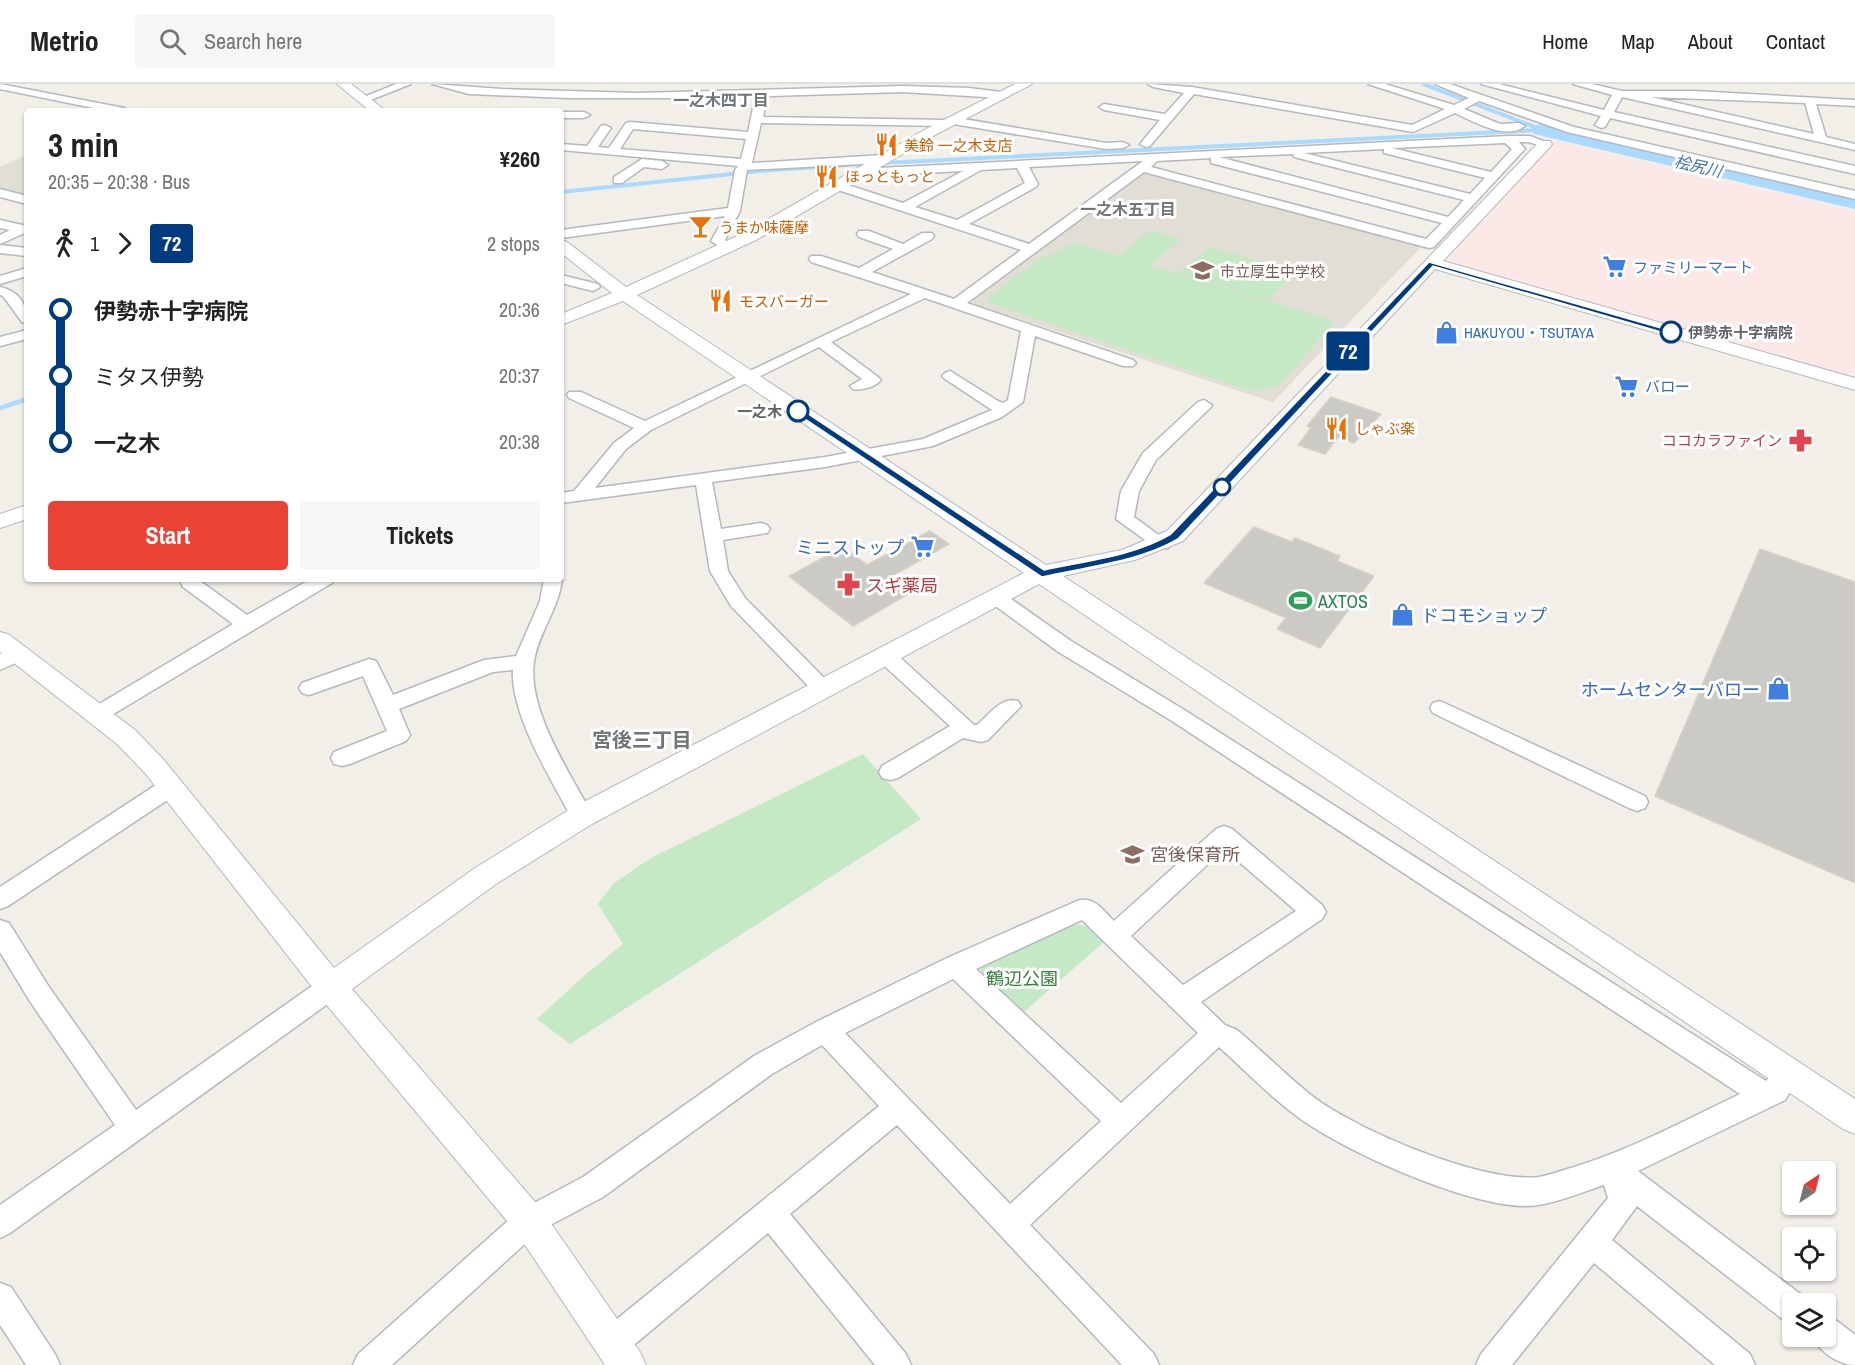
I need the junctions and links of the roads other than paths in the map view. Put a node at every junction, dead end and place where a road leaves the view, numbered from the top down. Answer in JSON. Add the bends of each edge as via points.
{"nodes":[{"id":1,"x":343,"y":84,"type":"edge"},
{"id":2,"x":406,"y":84,"type":"edge"},
{"id":3,"x":1026,"y":84,"type":"edge"},
{"id":4,"x":1153,"y":84,"type":"edge"},
{"id":5,"x":1373,"y":84,"type":"edge"},
{"id":6,"x":1440,"y":84,"type":"edge"},
{"id":7,"x":1473,"y":84,"type":"edge"},
{"id":8,"x":1486,"y":84,"type":"edge"},
{"id":9,"x":1578,"y":84,"type":"edge"},
{"id":10,"x":1751,"y":84,"type":"edge"},
{"id":11,"x":445,"y":85,"type":"edge"},
{"id":12,"x":0,"y":86,"type":"edge"},
{"id":13,"x":839,"y":86,"type":"edge"},
{"id":14,"x":760,"y":88,"type":"edge"},
{"id":15,"x":601,"y":89,"type":"edge"},
{"id":16,"x":705,"y":90,"type":"edge"},
{"id":17,"x":1192,"y":90,"type":"junction"},
{"id":18,"x":1623,"y":91,"type":"edge"},
{"id":19,"x":491,"y":92,"type":"junction"},
{"id":20,"x":527,"y":93,"type":"edge"},
{"id":21,"x":1001,"y":95,"type":"junction"},
{"id":22,"x":1760,"y":97,"type":"junction"},
{"id":23,"x":1465,"y":100,"type":"junction"},
{"id":24,"x":1809,"y":100,"type":"junction"},
{"id":25,"x":1855,"y":103,"type":"edge"},
{"id":26,"x":480,"y":105,"type":"dead end"},
{"id":27,"x":368,"y":107,"type":"edge"},
{"id":28,"x":1104,"y":107,"type":"dead end"},
{"id":29,"x":109,"y":108,"type":"edge"},
{"id":30,"x":1378,"y":110,"type":"dead end"},
{"id":31,"x":1607,"y":114,"type":"junction"},
{"id":32,"x":564,"y":115,"type":"edge"},
{"id":33,"x":584,"y":116,"type":"dead end"},
{"id":34,"x":1168,"y":118,"type":"junction"},
{"id":35,"x":757,"y":120,"type":"junction"},
{"id":36,"x":1359,"y":120,"type":"junction"},
{"id":37,"x":950,"y":122,"type":"junction"},
{"id":38,"x":1519,"y":126,"type":"dead end"},
{"id":39,"x":605,"y":128,"type":"dead end"},
{"id":40,"x":753,"y":136,"type":"junction"},
{"id":41,"x":1596,"y":136,"type":"junction"},
{"id":42,"x":1508,"y":139,"type":"junction"},
{"id":43,"x":1821,"y":139,"type":"junction"},
{"id":44,"x":1167,"y":142,"type":"dead end"},
{"id":45,"x":1146,"y":144,"type":"junction"},
{"id":46,"x":1545,"y":144,"type":"joint"},
{"id":47,"x":1366,"y":146,"type":"junction"},
{"id":48,"x":564,"y":147,"type":"edge"},
{"id":49,"x":1855,"y":147,"type":"edge"},
{"id":50,"x":1450,"y":148,"type":"junction"},
{"id":51,"x":591,"y":149,"type":"junction"},
{"id":52,"x":613,"y":151,"type":"junction"},
{"id":53,"x":1388,"y":151,"type":"junction"},
{"id":54,"x":1298,"y":152,"type":"junction"},
{"id":55,"x":1194,"y":154,"type":"junction"},
{"id":56,"x":686,"y":156,"type":"junction"},
{"id":57,"x":1157,"y":156,"type":"junction"},
{"id":58,"x":1502,"y":157,"type":"junction"},
{"id":59,"x":1021,"y":163,"type":"junction"},
{"id":60,"x":876,"y":164,"type":"junction"},
{"id":61,"x":1440,"y":164,"type":"junction"},
{"id":62,"x":981,"y":166,"type":"junction"},
{"id":63,"x":1142,"y":168,"type":"junction"},
{"id":64,"x":743,"y":169,"type":"junction"},
{"id":65,"x":1855,"y":170,"type":"edge"},
{"id":66,"x":1493,"y":176,"type":"junction"},
{"id":67,"x":618,"y":180,"type":"dead end"},
{"id":68,"x":1257,"y":185,"type":"junction"},
{"id":69,"x":839,"y":186,"type":"junction"},
{"id":70,"x":1482,"y":187,"type":"junction"},
{"id":71,"x":0,"y":193,"type":"edge"},
{"id":72,"x":1855,"y":195,"type":"edge"},
{"id":73,"x":23,"y":198,"type":"edge"},
{"id":74,"x":1472,"y":198,"type":"junction"},
{"id":75,"x":0,"y":204,"type":"edge"},
{"id":76,"x":905,"y":207,"type":"junction"},
{"id":77,"x":734,"y":211,"type":"junction"},
{"id":78,"x":1450,"y":221,"type":"junction"},
{"id":79,"x":0,"y":224,"type":"edge"},
{"id":80,"x":958,"y":225,"type":"junction"},
{"id":81,"x":564,"y":234,"type":"edge"},
{"id":82,"x":864,"y":234,"type":"dead end"},
{"id":83,"x":927,"y":236,"type":"dead end"},
{"id":84,"x":0,"y":240,"type":"edge"},
{"id":85,"x":564,"y":247,"type":"edge"},
{"id":86,"x":728,"y":248,"type":"junction"},
{"id":87,"x":0,"y":249,"type":"edge"},
{"id":88,"x":904,"y":249,"type":"junction"},
{"id":89,"x":1031,"y":249,"type":"junction"},
{"id":90,"x":24,"y":252,"type":"edge"},
{"id":91,"x":816,"y":259,"type":"dead end"},
{"id":92,"x":1432,"y":263,"type":"junction"},
{"id":93,"x":24,"y":273,"type":"edge"},
{"id":94,"x":861,"y":273,"type":"junction"},
{"id":95,"x":0,"y":280,"type":"edge"},
{"id":96,"x":564,"y":280,"type":"edge"},
{"id":97,"x":593,"y":287,"type":"dead end"},
{"id":98,"x":0,"y":291,"type":"edge"},
{"id":99,"x":924,"y":294,"type":"junction"},
{"id":100,"x":625,"y":295,"type":"junction"},
{"id":101,"x":956,"y":304,"type":"junction"},
{"id":102,"x":24,"y":315,"type":"edge"},
{"id":103,"x":564,"y":319,"type":"edge"},
{"id":104,"x":1029,"y":329,"type":"junction"},
{"id":105,"x":24,"y":335,"type":"edge"},
{"id":106,"x":820,"y":341,"type":"junction"},
{"id":107,"x":0,"y":342,"type":"edge"},
{"id":108,"x":1128,"y":363,"type":"dead end"},
{"id":109,"x":748,"y":376,"type":"junction"},
{"id":110,"x":950,"y":376,"type":"dead end"},
{"id":111,"x":893,"y":377,"type":"dead end"},
{"id":112,"x":873,"y":380,"type":"junction"},
{"id":113,"x":1855,"y":384,"type":"edge"},
{"id":114,"x":858,"y":386,"type":"dead end"},
{"id":115,"x":576,"y":395,"type":"dead end"},
{"id":116,"x":1204,"y":405,"type":"dead end"},
{"id":117,"x":1004,"y":409,"type":"junction"},
{"id":118,"x":645,"y":427,"type":"junction"},
{"id":119,"x":863,"y":455,"type":"junction"},
{"id":120,"x":703,"y":478,"type":"junction"},
{"id":121,"x":580,"y":495,"type":"junction"},
{"id":122,"x":564,"y":498,"type":"edge"},
{"id":123,"x":24,"y":513,"type":"edge"},
{"id":124,"x":0,"y":521,"type":"edge"},
{"id":125,"x":761,"y":529,"type":"dead end"},
{"id":126,"x":714,"y":536,"type":"junction"},
{"id":127,"x":1162,"y":544,"type":"junction"},
{"id":128,"x":1042,"y":573,"type":"junction"},
{"id":129,"x":190,"y":582,"type":"edge"},
{"id":130,"x":320,"y":582,"type":"edge"},
{"id":131,"x":553,"y":582,"type":"edge"},
{"id":132,"x":997,"y":598,"type":"junction"},
{"id":133,"x":248,"y":625,"type":"junction"},
{"id":134,"x":6,"y":652,"type":"edge"},
{"id":135,"x":886,"y":657,"type":"junction"},
{"id":136,"x":524,"y":662,"type":"junction"},
{"id":137,"x":309,"y":688,"type":"dead end"},
{"id":138,"x":823,"y":689,"type":"junction"},
{"id":139,"x":387,"y":705,"type":"junction"},
{"id":140,"x":1011,"y":706,"type":"dead end"},
{"id":141,"x":1440,"y":708,"type":"dead end"},
{"id":142,"x":98,"y":714,"type":"junction"},
{"id":143,"x":961,"y":730,"type":"junction"},
{"id":144,"x":342,"y":758,"type":"dead end"},
{"id":145,"x":890,"y":772,"type":"dead end"},
{"id":146,"x":171,"y":787,"type":"junction"},
{"id":147,"x":1637,"y":802,"type":"dead end"},
{"id":148,"x":582,"y":816,"type":"junction"},
{"id":149,"x":0,"y":899,"type":"edge"},
{"id":150,"x":0,"y":930,"type":"edge"},
{"id":151,"x":1114,"y":936,"type":"junction"},
{"id":152,"x":956,"y":966,"type":"junction"},
{"id":153,"x":331,"y":987,"type":"junction"},
{"id":154,"x":1181,"y":1001,"type":"junction"},
{"id":155,"x":825,"y":1030,"type":"junction"},
{"id":156,"x":1216,"y":1033,"type":"junction"},
{"id":157,"x":1788,"y":1074,"type":"junction"},
{"id":158,"x":1765,"y":1095,"type":"junction"},
{"id":159,"x":898,"y":1107,"type":"junction"},
{"id":160,"x":1855,"y":1118,"type":"edge"},
{"id":161,"x":1121,"y":1120,"type":"junction"},
{"id":162,"x":133,"y":1128,"type":"junction"},
{"id":163,"x":1612,"y":1169,"type":"junction"},
{"id":164,"x":770,"y":1212,"type":"junction"},
{"id":165,"x":529,"y":1221,"type":"junction"},
{"id":166,"x":0,"y":1223,"type":"edge"},
{"id":167,"x":1009,"y":1224,"type":"junction"},
{"id":168,"x":1592,"y":1242,"type":"junction"},
{"id":169,"x":0,"y":1298,"type":"edge"},
{"id":170,"x":1782,"y":1299,"type":"edge"},
{"id":171,"x":1836,"y":1340,"type":"edge"},
{"id":172,"x":619,"y":1354,"type":"edge"},
{"id":173,"x":1855,"y":1354,"type":"edge"},
{"id":174,"x":44,"y":1365,"type":"edge"},
{"id":175,"x":369,"y":1365,"type":"edge"},
{"id":176,"x":895,"y":1365,"type":"edge"},
{"id":177,"x":1143,"y":1365,"type":"edge"},
{"id":178,"x":1492,"y":1365,"type":"edge"},
{"id":179,"x":1739,"y":1365,"type":"edge"}],
"edges":[{"from":1,"to":27,"type":"street"},
{"from":2,"to":27,"type":"street"},
{"from":3,"to":21,"type":"street"},
{"from":4,"to":17,"type":"street"},
{"from":5,"to":23,"type":"street","via":[[1401,97]]},
{"from":6,"to":23,"type":"street"},
{"from":7,"to":23,"type":"street"},
{"from":8,"to":31,"type":"street"},
{"from":9,"to":18,"type":"street"},
{"from":10,"to":22,"type":"street"},
{"from":11,"to":19,"type":"street","via":[[456,90]]},
{"from":12,"to":29,"type":"street"},
{"from":13,"to":14,"type":"street"},
{"from":13,"to":21,"type":"street","via":[[945,86]]},
{"from":14,"to":16,"type":"street"},
{"from":14,"to":35,"type":"street"},
{"from":15,"to":16,"type":"street","via":[[665,97]]},
{"from":15,"to":20,"type":"street"},
{"from":17,"to":34,"type":"street"},
{"from":17,"to":36,"type":"street","via":[[1254,96]]},
{"from":18,"to":22,"type":"street"},
{"from":18,"to":31,"type":"street"},
{"from":18,"to":43,"type":"street"},
{"from":19,"to":20,"type":"street"},
{"from":19,"to":26,"type":"street"},
{"from":21,"to":37,"type":"street"},
{"from":22,"to":24,"type":"street"},
{"from":23,"to":36,"type":"street","via":[[1413,129]]},
{"from":23,"to":38,"type":"street","via":[[1500,127]]},
{"from":23,"to":41,"type":"street"},
{"from":24,"to":25,"type":"street"},
{"from":24,"to":43,"type":"street"},
{"from":28,"to":34,"type":"street"},
{"from":30,"to":36,"type":"street"},
{"from":31,"to":41,"type":"street"},
{"from":31,"to":65,"type":"street"},
{"from":32,"to":33,"type":"street"},
{"from":34,"to":45,"type":"street"},
{"from":35,"to":37,"type":"street"},
{"from":35,"to":40,"type":"street"},
{"from":37,"to":45,"type":"street","via":[[1106,146]]},
{"from":37,"to":60,"type":"street"},
{"from":39,"to":51,"type":"street"},
{"from":40,"to":52,"type":"street","via":[[630,125]]},
{"from":40,"to":64,"type":"street"},
{"from":41,"to":72,"type":"street"},
{"from":42,"to":46,"type":"street"},
{"from":42,"to":50,"type":"street"},
{"from":42,"to":58,"type":"street","via":[[1519,149]]},
{"from":43,"to":49,"type":"street"},
{"from":44,"to":45,"type":"street"},
{"from":46,"to":92,"type":"street"},
{"from":47,"to":50,"type":"street"},
{"from":47,"to":53,"type":"street"},
{"from":47,"to":54,"type":"street"},
{"from":48,"to":51,"type":"street"},
{"from":50,"to":58,"type":"street"},
{"from":50,"to":58,"type":"street"},
{"from":50,"to":61,"type":"street"},
{"from":51,"to":52,"type":"street"},
{"from":52,"to":56,"type":"street"},
{"from":53,"to":61,"type":"street"},
{"from":53,"to":70,"type":"street","via":[[1377,162]]},
{"from":54,"to":55,"type":"street"},
{"from":54,"to":68,"type":"street"},
{"from":54,"to":74,"type":"street"},
{"from":55,"to":57,"type":"street"},
{"from":55,"to":68,"type":"street"},
{"from":56,"to":64,"type":"street"},
{"from":56,"to":67,"type":"street","via":[[675,166],[642,163]]},
{"from":57,"to":59,"type":"street"},
{"from":57,"to":63,"type":"street"},
{"from":58,"to":66,"type":"street"},
{"from":59,"to":62,"type":"street"},
{"from":59,"to":80,"type":"street","via":[[1032,184]]},
{"from":60,"to":62,"type":"street"},
{"from":60,"to":64,"type":"street"},
{"from":60,"to":69,"type":"street"},
{"from":61,"to":66,"type":"street"},
{"from":62,"to":76,"type":"street"},
{"from":63,"to":68,"type":"street"},
{"from":63,"to":89,"type":"street"},
{"from":64,"to":77,"type":"street"},
{"from":66,"to":70,"type":"street"},
{"from":68,"to":78,"type":"street"},
{"from":68,"to":78,"type":"street","via":[[1429,244]]},
{"from":69,"to":76,"type":"street"},
{"from":69,"to":86,"type":"street"},
{"from":70,"to":74,"type":"street"},
{"from":71,"to":73,"type":"street"},
{"from":73,"to":75,"type":"street"},
{"from":74,"to":78,"type":"street"},
{"from":76,"to":80,"type":"street"},
{"from":77,"to":81,"type":"street"},
{"from":77,"to":86,"type":"street","via":[[718,241]]},
{"from":79,"to":84,"type":"street","via":[[23,229]]},
{"from":80,"to":89,"type":"street"},
{"from":82,"to":88,"type":"street"},
{"from":83,"to":88,"type":"street"},
{"from":85,"to":100,"type":"street"},
{"from":86,"to":100,"type":"street"},
{"from":87,"to":90,"type":"street"},
{"from":88,"to":94,"type":"street"},
{"from":89,"to":101,"type":"street"},
{"from":91,"to":94,"type":"street"},
{"from":92,"to":113,"type":"street"},
{"from":92,"to":127,"type":"street","via":[[1184,528]]},
{"from":93,"to":95,"type":"street"},
{"from":94,"to":99,"type":"street"},
{"from":96,"to":97,"type":"street"},
{"from":98,"to":102,"type":"street","via":[[8,293]]},
{"from":99,"to":101,"type":"street"},
{"from":99,"to":106,"type":"street"},
{"from":100,"to":103,"type":"street"},
{"from":100,"to":109,"type":"street"},
{"from":101,"to":104,"type":"street"},
{"from":104,"to":108,"type":"street"},
{"from":104,"to":117,"type":"street","via":[[1018,394],[1015,402]]},
{"from":105,"to":107,"type":"street"},
{"from":106,"to":109,"type":"street"},
{"from":106,"to":112,"type":"street"},
{"from":109,"to":118,"type":"street"},
{"from":109,"to":119,"type":"street"},
{"from":110,"to":117,"type":"street"},
{"from":111,"to":112,"type":"street"},
{"from":112,"to":114,"type":"street"},
{"from":115,"to":118,"type":"street"},
{"from":116,"to":127,"type":"street","via":[[1149,457],[1130,490],[1125,519]]},
{"from":117,"to":119,"type":"street","via":[[927,442]]},
{"from":118,"to":121,"type":"street","via":[[620,446]]},
{"from":119,"to":120,"type":"street"},
{"from":119,"to":128,"type":"street"},
{"from":120,"to":121,"type":"street"},
{"from":120,"to":126,"type":"street"},
{"from":121,"to":122,"type":"street"},
{"from":123,"to":124,"type":"street"},
{"from":125,"to":126,"type":"street"},
{"from":126,"to":138,"type":"street","via":[[719,571],[738,602]]},
{"from":127,"to":128,"type":"street"},
{"from":128,"to":132,"type":"street"},
{"from":128,"to":157,"type":"street"},
{"from":129,"to":133,"type":"street"},
{"from":130,"to":133,"type":"street"},
{"from":131,"to":136,"type":"street","via":[[552,595]]},
{"from":132,"to":135,"type":"street"},
{"from":132,"to":158,"type":"street","via":[[1064,646],[1179,716]]},
{"from":133,"to":142,"type":"street"},
{"from":134,"to":142,"type":"street"},
{"from":135,"to":138,"type":"street"},
{"from":135,"to":143,"type":"street","via":[[965,728]]},
{"from":136,"to":139,"type":"street","via":[[491,665]]},
{"from":136,"to":148,"type":"street","via":[[521,677],[532,714]]},
{"from":137,"to":139,"type":"street","via":[[369,666]]},
{"from":138,"to":148,"type":"street"},
{"from":139,"to":144,"type":"street","via":[[399,735]]},
{"from":140,"to":143,"type":"street","via":[[981,734]]},
{"from":141,"to":147,"type":"street"},
{"from":142,"to":146,"type":"street","via":[[126,737]]},
{"from":143,"to":145,"type":"street"},
{"from":146,"to":149,"type":"street"},
{"from":146,"to":153,"type":"street"},
{"from":148,"to":153,"type":"street","via":[[479,879]]},
{"from":150,"to":162,"type":"street","via":[[40,995]]},
{"from":151,"to":152,"type":"street","via":[[1084,908]]},
{"from":151,"to":154,"type":"street"},
{"from":151,"to":154,"type":"street","via":[[1224,835],[1314,912]]},
{"from":152,"to":155,"type":"street"},
{"from":152,"to":161,"type":"street"},
{"from":153,"to":162,"type":"street"},
{"from":153,"to":165,"type":"street"},
{"from":154,"to":156,"type":"street"},
{"from":155,"to":159,"type":"street"},
{"from":155,"to":165,"type":"street","via":[[763,1065],[593,1187]]},
{"from":156,"to":161,"type":"street"},
{"from":156,"to":163,"type":"street","via":[[1228,1038],[1304,1106],[1383,1149],[1451,1176],[1494,1189],[1524,1192],[1541,1191]]},
{"from":157,"to":158,"type":"street","via":[[1775,1091]]},
{"from":157,"to":160,"type":"street"},
{"from":158,"to":163,"type":"street"},
{"from":159,"to":164,"type":"street"},
{"from":159,"to":167,"type":"street"},
{"from":161,"to":167,"type":"street"},
{"from":162,"to":166,"type":"street"},
{"from":163,"to":168,"type":"street","via":[[1624,1202]]},
{"from":163,"to":170,"type":"street"},
{"from":164,"to":172,"type":"street"},
{"from":164,"to":176,"type":"street"},
{"from":165,"to":172,"type":"street"},
{"from":165,"to":175,"type":"street"},
{"from":167,"to":177,"type":"street"},
{"from":168,"to":178,"type":"street"},
{"from":168,"to":179,"type":"street"},
{"from":169,"to":174,"type":"street"},
{"from":171,"to":173,"type":"street"}]}
